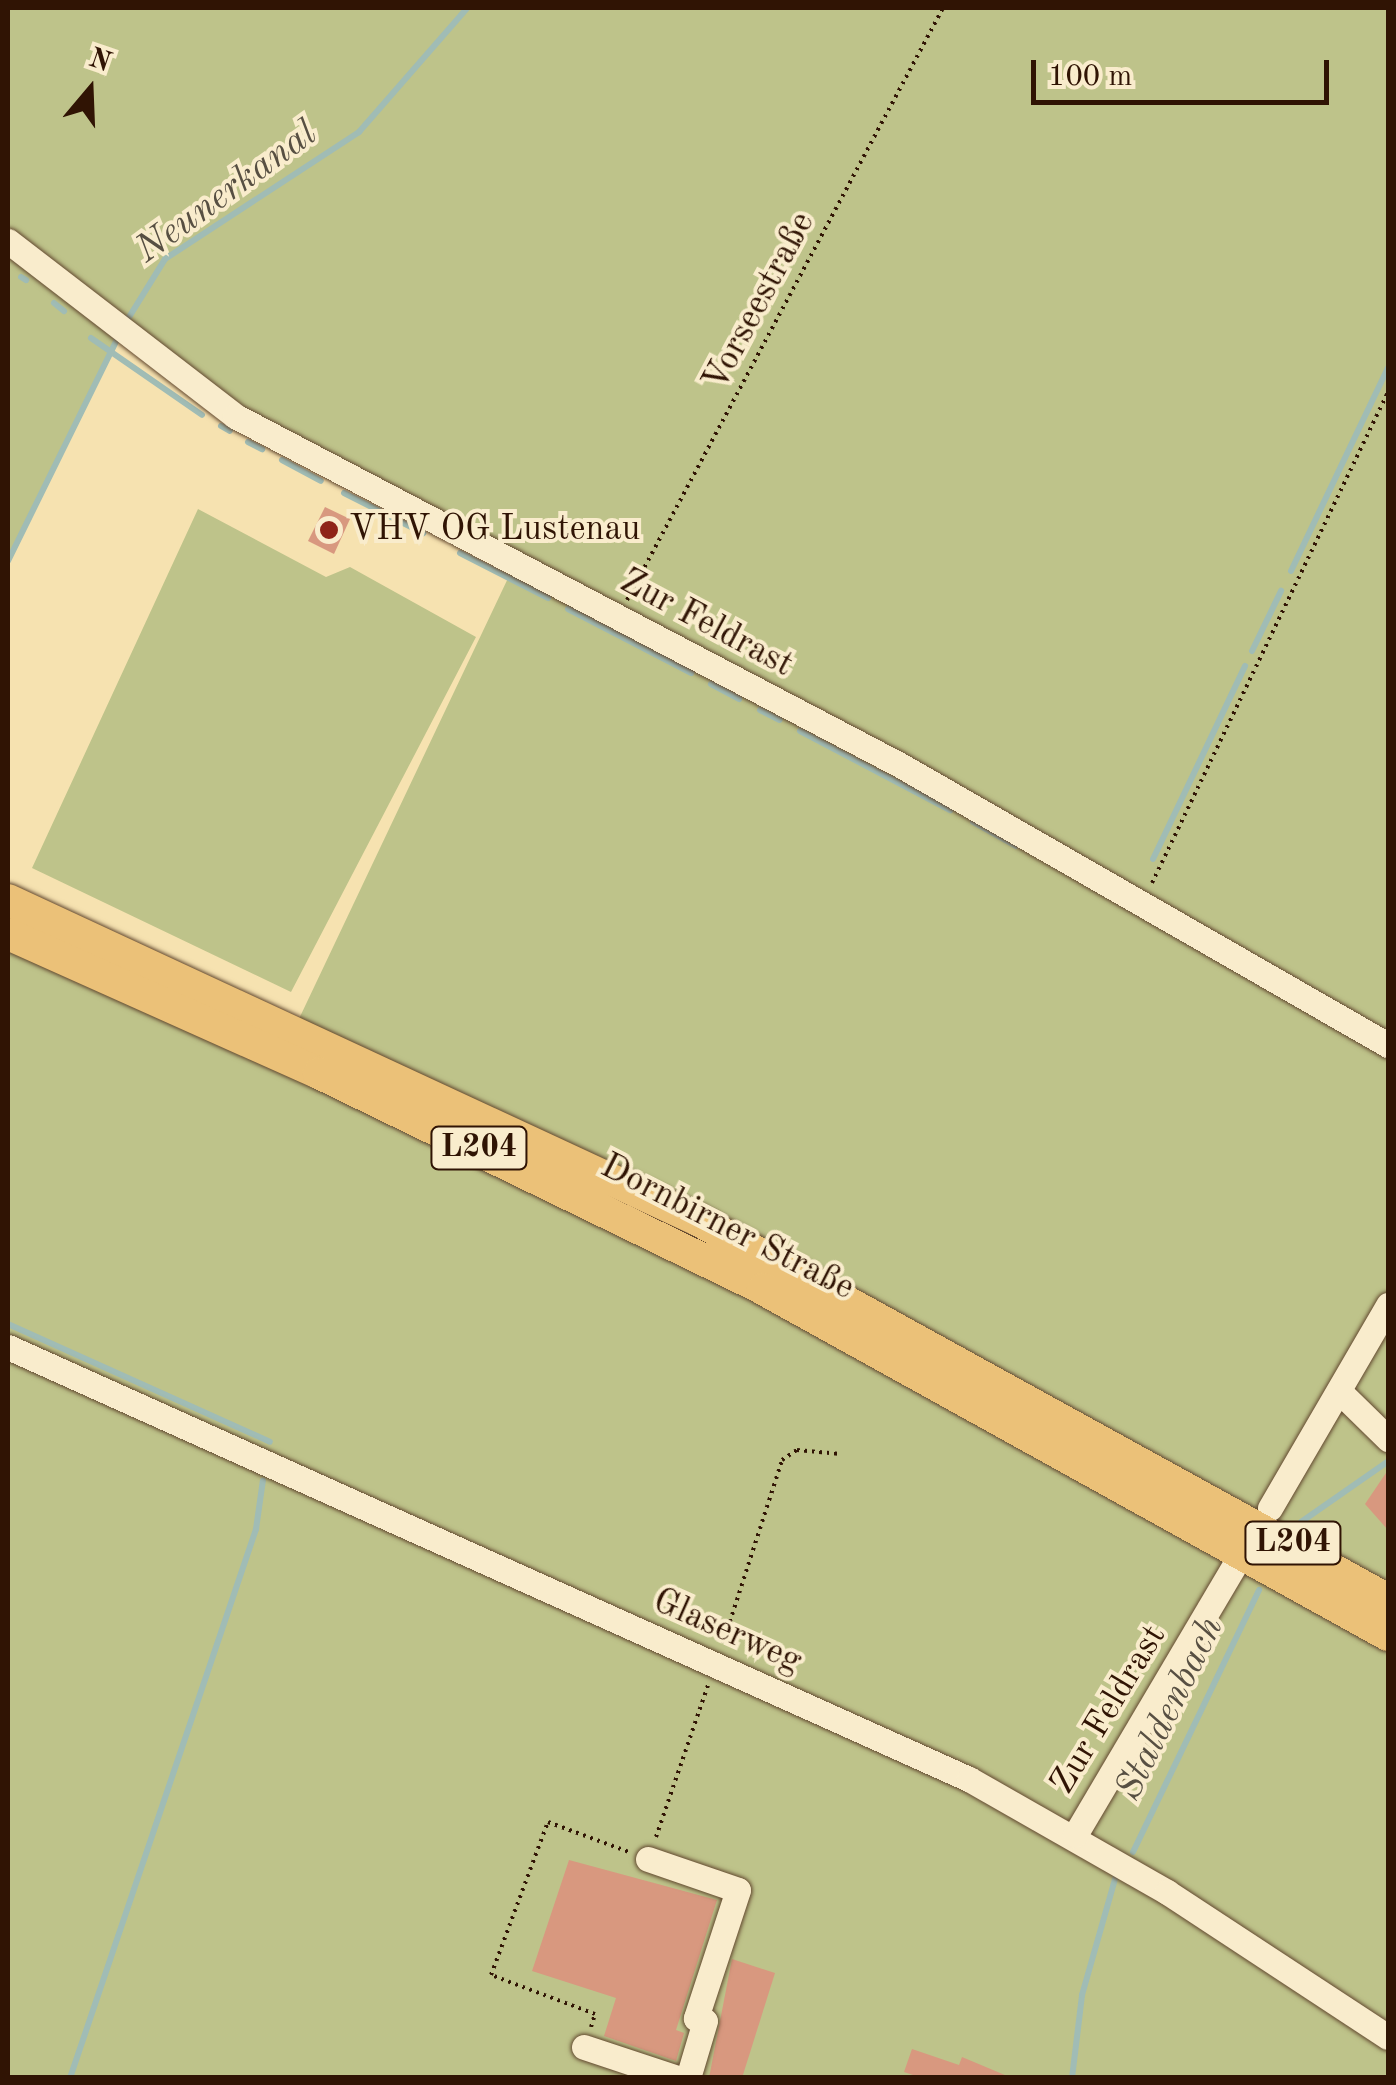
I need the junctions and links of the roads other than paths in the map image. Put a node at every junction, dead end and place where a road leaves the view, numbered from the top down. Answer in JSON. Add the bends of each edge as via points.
{"nodes":[{"id":1,"x":8,"y":241,"type":"edge"},
{"id":2,"x":8,"y":900,"type":"edge"},
{"id":3,"x":8,"y":934,"type":"edge"},
{"id":4,"x":1388,"y":1046,"type":"edge"},
{"id":5,"x":1388,"y":1306,"type":"edge"},
{"id":6,"x":8,"y":1346,"type":"edge"},
{"id":7,"x":1339,"y":1391,"type":"junction"},
{"id":8,"x":1388,"y":1439,"type":"edge"},
{"id":9,"x":1270,"y":1508,"type":"dead end"},
{"id":10,"x":1233,"y":1568,"type":"dead end"},
{"id":11,"x":1388,"y":1600,"type":"edge"},
{"id":12,"x":1388,"y":1635,"type":"edge"},
{"id":13,"x":1075,"y":1835,"type":"junction"},
{"id":14,"x":648,"y":1859,"type":"road end"},
{"id":15,"x":1388,"y":2037,"type":"edge"},
{"id":16,"x":584,"y":2047,"type":"road end"},
{"id":17,"x":677,"y":2078,"type":"edge"},
{"id":18,"x":688,"y":2078,"type":"edge"}],
"edges":[{"from":1,"to":4,"type":"street","name":"Zur Feldrast","via":[[234,416],[1144,901]]},
{"from":2,"to":11,"type":"main road","name":"Dornbirner Straße","number":"L204","via":[[698,1220]]},
{"from":3,"to":12,"type":"main road","name":"Dornbirner Straße","number":"L204","via":[[683,1249]]},
{"from":5,"to":7,"type":"street"},
{"from":6,"to":13,"type":"street","name":"Glaserweg"},
{"from":7,"to":8,"type":"street"},
{"from":7,"to":9,"type":"street"},
{"from":10,"to":13,"type":"street","name":"Zur Feldrast"},
{"from":13,"to":15,"type":"street","name":"Glaserweg"},
{"from":14,"to":18,"type":"street","via":[[738,1890],[696,2018],[705,2021]]},
{"from":16,"to":17,"type":"street"}]}
